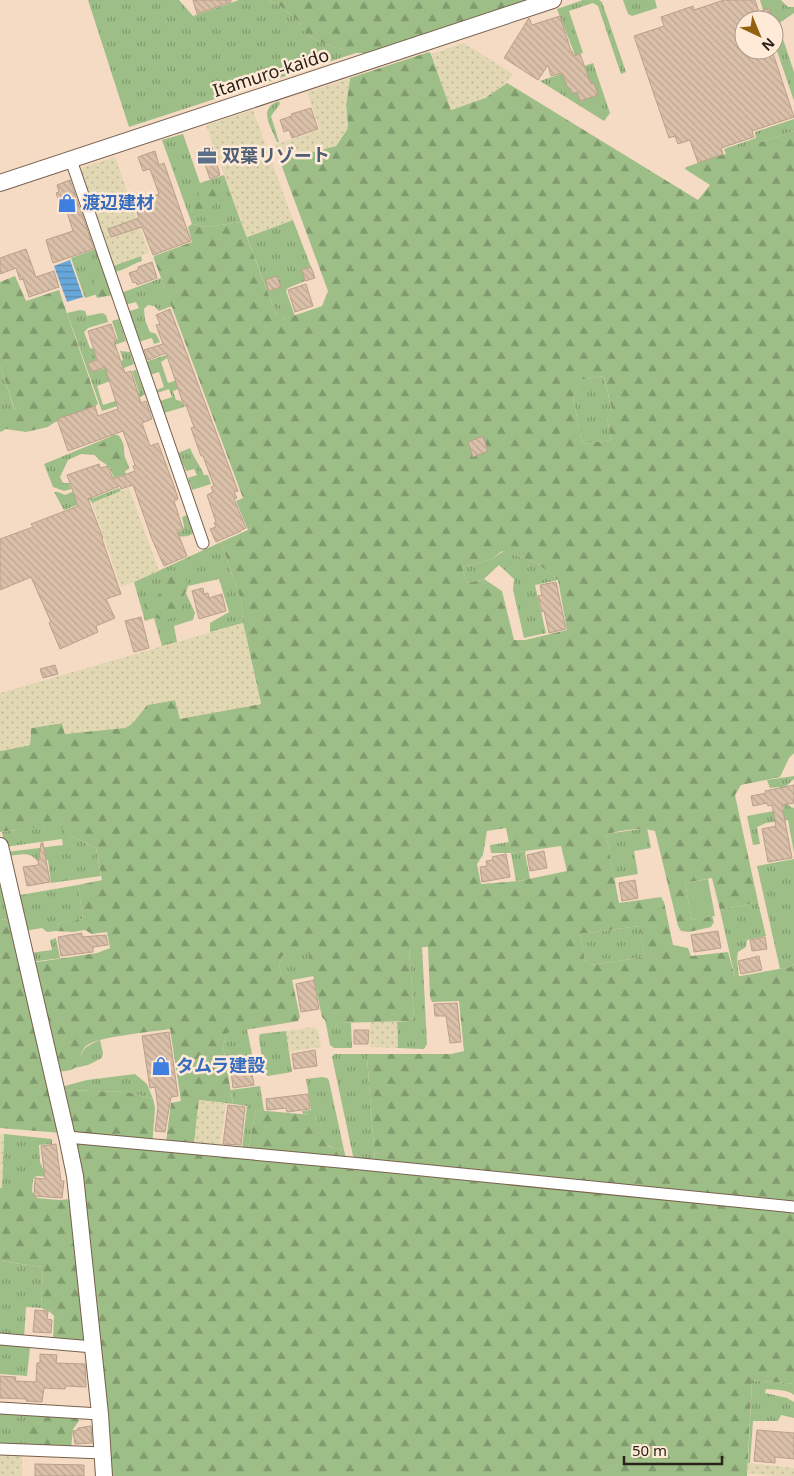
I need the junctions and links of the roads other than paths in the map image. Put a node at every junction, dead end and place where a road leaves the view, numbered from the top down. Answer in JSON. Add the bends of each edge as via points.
{"nodes":[{"id":1,"x":554,"y":0,"type":"edge"},
{"id":2,"x":71,"y":160,"type":"junction"},
{"id":3,"x":0,"y":184,"type":"edge"},
{"id":4,"x":203,"y":543,"type":"dead end"},
{"id":5,"x":0,"y":846,"type":"edge"},
{"id":6,"x":67,"y":1137,"type":"junction"},
{"id":7,"x":794,"y":1207,"type":"edge"},
{"id":8,"x":0,"y":1339,"type":"edge"},
{"id":9,"x":93,"y":1347,"type":"junction"},
{"id":10,"x":0,"y":1408,"type":"edge"},
{"id":11,"x":100,"y":1414,"type":"junction"},
{"id":12,"x":0,"y":1449,"type":"edge"},
{"id":13,"x":103,"y":1452,"type":"junction"},
{"id":14,"x":104,"y":1476,"type":"edge"}],
"edges":[{"from":1,"to":2,"type":"street","name":"Itamuro-kaido"},
{"from":2,"to":3,"type":"street","name":"Itamuro-kaido"},
{"from":2,"to":4,"type":"street"},
{"from":5,"to":6,"type":"street"},
{"from":6,"to":7,"type":"street"},
{"from":6,"to":9,"type":"street","via":[[75,1176]]},
{"from":8,"to":9,"type":"street"},
{"from":9,"to":11,"type":"street"},
{"from":10,"to":11,"type":"street"},
{"from":11,"to":13,"type":"street"},
{"from":12,"to":13,"type":"street"},
{"from":13,"to":14,"type":"street"}]}
